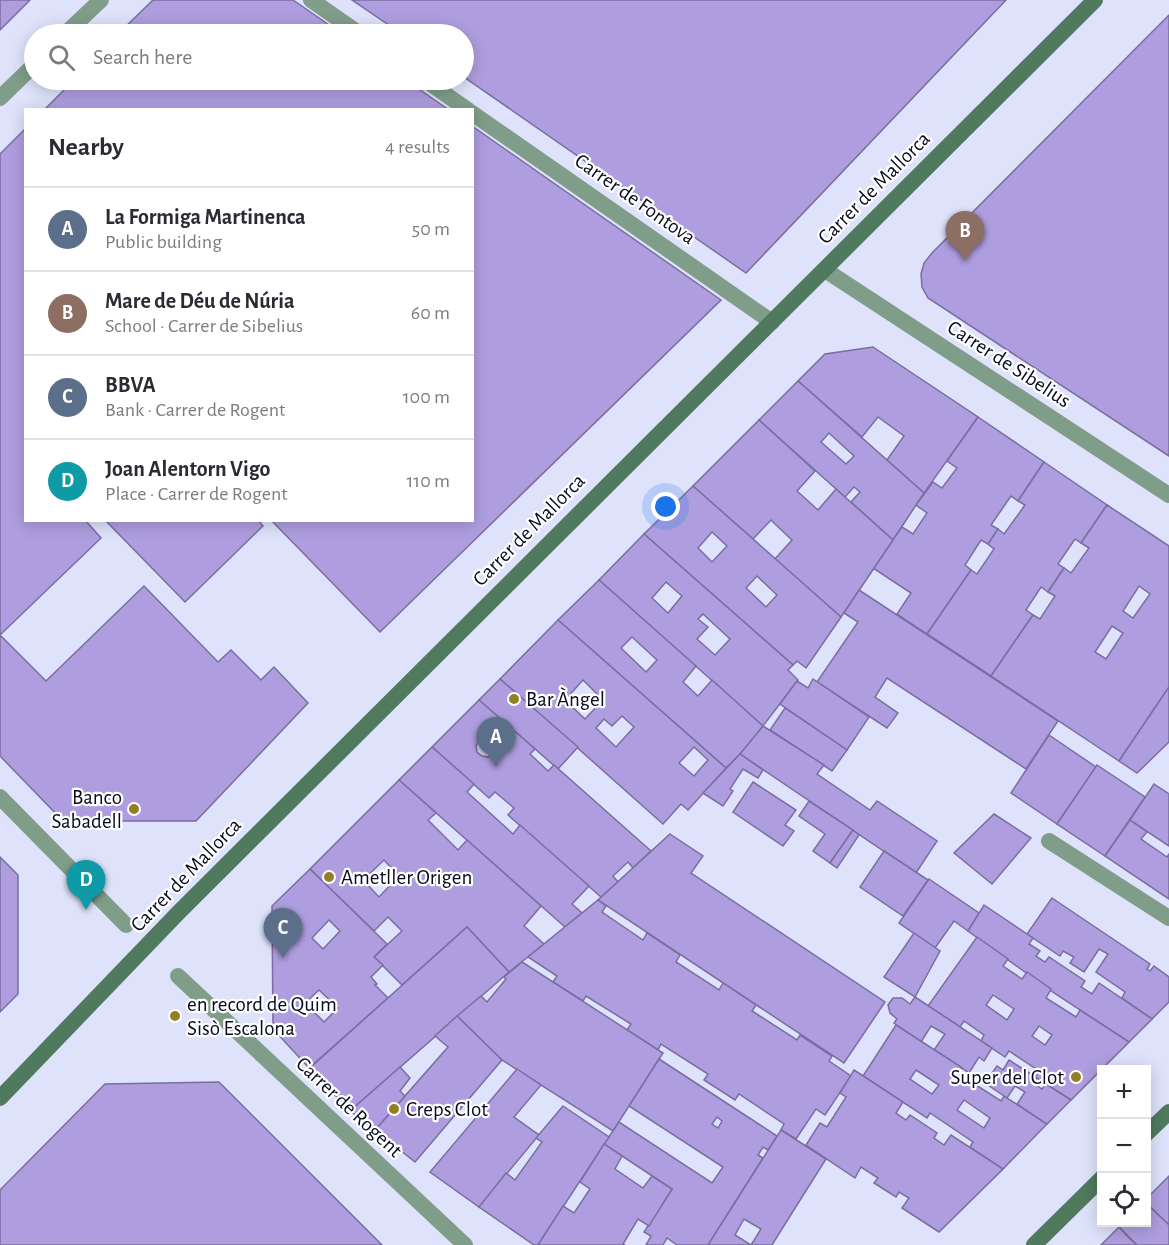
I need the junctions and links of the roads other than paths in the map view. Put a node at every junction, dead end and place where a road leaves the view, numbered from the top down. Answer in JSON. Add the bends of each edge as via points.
{"nodes":[{"id":1,"x":101,"y":0,"type":"edge"},
{"id":2,"x":311,"y":0,"type":"edge"},
{"id":3,"x":1095,"y":0,"type":"edge"},
{"id":4,"x":76,"y":24,"type":"edge"},
{"id":5,"x":346,"y":24,"type":"edge"},
{"id":6,"x":24,"y":74,"type":"edge"},
{"id":7,"x":439,"y":90,"type":"edge"},
{"id":8,"x":0,"y":98,"type":"edge"},
{"id":9,"x":465,"y":108,"type":"edge"},
{"id":10,"x":474,"y":114,"type":"edge"},
{"id":11,"x":825,"y":270,"type":"junction"},
{"id":12,"x":772,"y":321,"type":"junction"},
{"id":13,"x":1169,"y":495,"type":"edge"},
{"id":14,"x":0,"y":797,"type":"edge"},
{"id":15,"x":1049,"y":841,"type":"dead end"},
{"id":16,"x":1169,"y":918,"type":"edge"},
{"id":17,"x":126,"y":925,"type":"dead end"},
{"id":18,"x":178,"y":976,"type":"dead end"},
{"id":19,"x":0,"y":1098,"type":"edge"},
{"id":20,"x":1169,"y":1112,"type":"edge"},
{"id":21,"x":1151,"y":1129,"type":"edge"},
{"id":22,"x":1097,"y":1182,"type":"edge"},
{"id":23,"x":461,"y":1244,"type":"edge"},
{"id":24,"x":1034,"y":1245,"type":"edge"}],
"edges":[{"from":1,"to":4,"type":"street"},
{"from":2,"to":5,"type":"street"},
{"from":3,"to":11,"type":"main road","name":"Carrer de Mallorca"},
{"from":6,"to":8,"type":"street"},
{"from":7,"to":9,"type":"street"},
{"from":10,"to":12,"type":"street","name":"Carrer de Fontova"},
{"from":11,"to":12,"type":"main road","name":"Carrer de Mallorca"},
{"from":11,"to":13,"type":"street","name":"Carrer de Sibelius"},
{"from":12,"to":19,"type":"main road","name":"Carrer de Mallorca","via":[[179,912]]},
{"from":14,"to":17,"type":"street"},
{"from":15,"to":16,"type":"street"},
{"from":18,"to":23,"type":"street","name":"Carrer de Rogent"},
{"from":20,"to":21,"type":"main road"},
{"from":22,"to":24,"type":"main road"}]}
